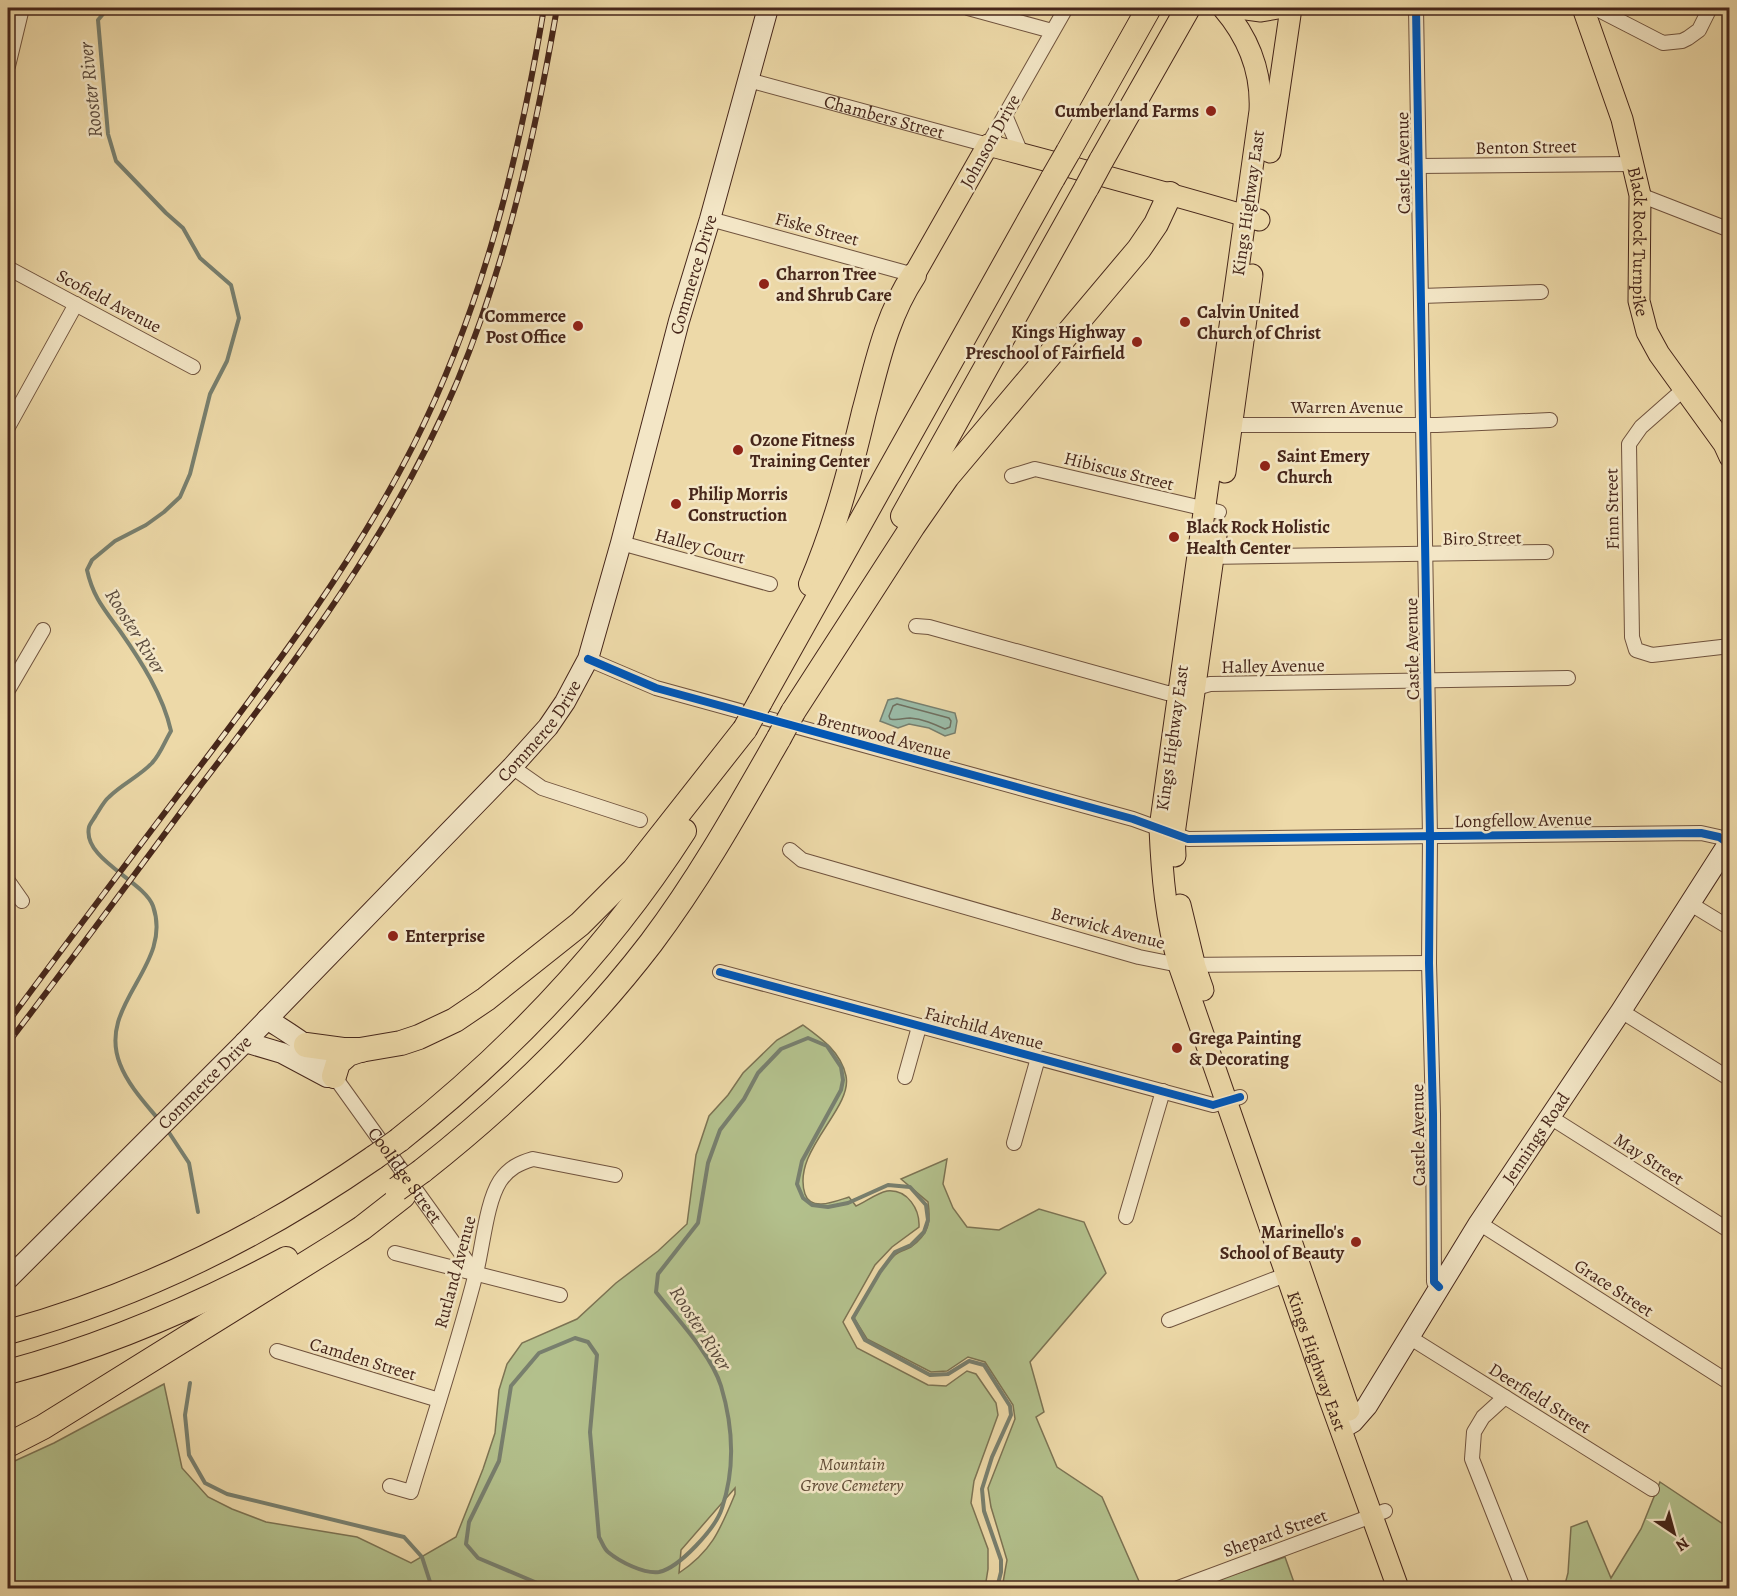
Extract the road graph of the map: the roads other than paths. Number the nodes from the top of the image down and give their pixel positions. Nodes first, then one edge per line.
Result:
1 (22, 8) edge
2 (768, 8) edge
3 (968, 8) edge
4 (1066, 8) edge
5 (1149, 8) edge
6 (1188, 8) edge
7 (1222, 8) edge
8 (1239, 8) edge
9 (1278, 8) edge
10 (1291, 8) edge
11 (1416, 8) edge
12 (1583, 8) edge
13 (1595, 8) edge
14 (1710, 8) edge
15 (1052, 31) junction
16 (8, 66) edge
17 (748, 80) junction
18 (1005, 115) junction
19 (988, 145) junction
20 (1021, 153) junction
21 (1633, 164) junction
22 (1418, 166) junction
23 (1170, 194) junction
24 (1640, 195) junction
25 (1253, 218) junction
26 (710, 219) junction
27 (1730, 230) edge
28 (8, 268) edge
29 (914, 274) junction
30 (1540, 292) dead end
31 (1421, 296) junction
32 (76, 304) junction
33 (193, 367) dead end
34 (1684, 389) junction
35 (1550, 420) dead end
36 (1224, 425) junction
37 (1423, 425) junction
38 (8, 427) edge
39 (1730, 457) edge
40 (1011, 477) dead end
41 (1212, 511) junction
42 (621, 543) junction
43 (1546, 552) dead end
44 (1425, 554) junction
45 (1205, 557) junction
46 (771, 584) dead end
47 (916, 626) dead end
48 (43, 630) dead end
49 (1730, 646) edge
50 (588, 659) junction
51 (1568, 678) dead end
52 (1427, 682) junction
53 (8, 690) edge
54 (1187, 691) junction
55 (760, 702) junction
56 (793, 712) junction
57 (745, 729) junction
58 (512, 767) junction
59 (640, 820) dead end
60 (1167, 831) junction
61 (1430, 837) junction
62 (1729, 842) edge
63 (790, 850) dead end
64 (8, 881) edge
65 (22, 901) dead end
66 (1689, 903) junction
67 (1730, 928) edge
68 (1429, 963) junction
69 (1187, 966) junction
70 (720, 972) dead end
71 (1621, 1011) junction
72 (267, 1019) junction
73 (919, 1027) junction
74 (245, 1042) junction
75 (306, 1045) junction
76 (367, 1049) junction
77 (1038, 1058) junction
78 (334, 1076) junction
79 (905, 1077) dead end
80 (1730, 1079) edge
81 (1162, 1091) junction
82 (1234, 1100) junction
83 (1550, 1117) junction
84 (1014, 1143) dead end
85 (615, 1175) dead end
86 (400, 1192) junction
87 (1126, 1217) dead end
88 (1479, 1223) junction
89 (1730, 1231) edge
90 (395, 1253) dead end
91 (1294, 1271) junction
92 (476, 1274) junction
93 (8, 1279) edge
94 (1439, 1287) junction
95 (560, 1296) dead end
96 (1169, 1320) dead end
97 (8, 1332) edge
98 (1409, 1336) junction
99 (277, 1351) dead end
100 (8, 1372) edge
101 (1730, 1383) edge
102 (1505, 1397) junction
103 (439, 1400) junction
104 (1347, 1425) junction
105 (8, 1445) edge
106 (390, 1486) dead end
107 (1652, 1489) dead end
108 (1379, 1514) junction
109 (1178, 1588) edge
110 (1398, 1588) edge
111 (1412, 1588) edge
112 (1523, 1588) edge

1 - 16 street
2 - 17 main road, Commerce Drive
3 - 15 street
4 - 15 street, Johnson Drive
5 - 55 highway, bridge
6 - 56 highway, bridge
7 - 25 main road, Kings Highway East
8 - 9 main road
10 - 25 main road, Kings Highway East
11 - 22 street, Castle Avenue
12 - 21 main road, Black Rock Turnpike
13 - 14 street
15 - 18 street, Johnson Drive
17 - 19 street, Chambers Street
17 - 26 main road, Commerce Drive
18 - 19 street, Johnson Drive
18 - 20 street
19 - 20 main road, Chambers Street
19 - 29 main road, Johnson Drive
20 - 23 main road, Chambers Street
21 - 22 street, Benton Street
21 - 24 main road, Black Rock Turnpike
22 - 31 street, Castle Avenue
23 - 25 main road, Chambers Street
23 - 56 highway
24 - 27 street
24 - 34 main road, Black Rock Turnpike
25 - 36 main road, Kings Highway East
26 - 29 street, Fiske Street
26 - 42 main road, Commerce Drive
28 - 32 street, Scofield Avenue
29 - 55 highway
30 - 31 street
31 - 37 street, Castle Avenue
32 - 33 street, Scofield Avenue
32 - 38 street
34 - 39 main road, Black Rock Turnpike
34 - 49 street, Finn Street
35 - 37 street, Warren Avenue
36 - 37 street, Warren Avenue
36 - 41 main road, Kings Highway East
37 - 44 street, Castle Avenue
40 - 41 street, Hibiscus Street
41 - 45 main road, Kings Highway East
42 - 46 street, Halley Court
42 - 50 main road, Commerce Drive
43 - 44 street, Biro Street
44 - 45 street, Biro Street
44 - 52 street, Castle Avenue
45 - 54 main road, Kings Highway East
47 - 54 street, Halley Avenue
48 - 53 street
50 - 58 main road, Commerce Drive
50 - 60 street, Brentwood Avenue
51 - 52 street, Halley Avenue
52 - 54 street, Halley Avenue
52 - 61 street, Castle Avenue
54 - 60 main road, Kings Highway East
55 - 57 highway, bridge
56 - 86 highway, bridge
57 - 76 highway
57 - 97 highway, bridge
58 - 59 street
58 - 72 main road, Commerce Drive
60 - 61 street, Longfellow Avenue
60 - 69 main road, Kings Highway East
61 - 62 street, Longfellow Avenue
61 - 68 street, Castle Avenue
62 - 66 main road, Jennings Road
63 - 69 street, Berwick Avenue
64 - 65 street
66 - 67 street
66 - 71 main road, Jennings Road
68 - 69 street, Berwick Avenue
68 - 94 street, Castle Avenue
69 - 82 main road, Kings Highway East
70 - 73 street, Fairchild Avenue
71 - 80 street
71 - 83 main road, Jennings Road
72 - 74 main road, Commerce Drive
72 - 75 main road, Coolidge Street
73 - 77 street, Fairchild Avenue
73 - 79 street
74 - 78 main road
74 - 93 main road, Commerce Drive
75 - 76 highway
75 - 78 main road, Coolidge Street
76 - 78 highway
77 - 81 street, Fairchild Avenue
77 - 84 street
78 - 92 street, Coolidge Street
81 - 82 street, Fairchild Avenue
81 - 87 street
82 - 91 main road, Kings Highway East
83 - 88 main road, Jennings Road
83 - 89 street, May Street
85 - 92 street, Rutland Avenue
86 - 100 highway
86 - 105 highway
88 - 94 main road, Jennings Road
88 - 101 street, Grace Street
90 - 92 street
91 - 96 street
91 - 104 main road, Kings Highway East
92 - 95 street
92 - 103 street, Rutland Avenue
94 - 98 main road, Jennings Road
98 - 102 street, Deerfield Street
98 - 104 main road, Jennings Road
99 - 103 street, Camden Street
102 - 107 street, Deerfield Street
102 - 112 street
103 - 106 street, Rutland Avenue
104 - 108 main road, Kings Highway East
108 - 109 street, Shepard Street
108 - 110 main road, Kings Highway East
108 - 111 main road, Kings Highway East

